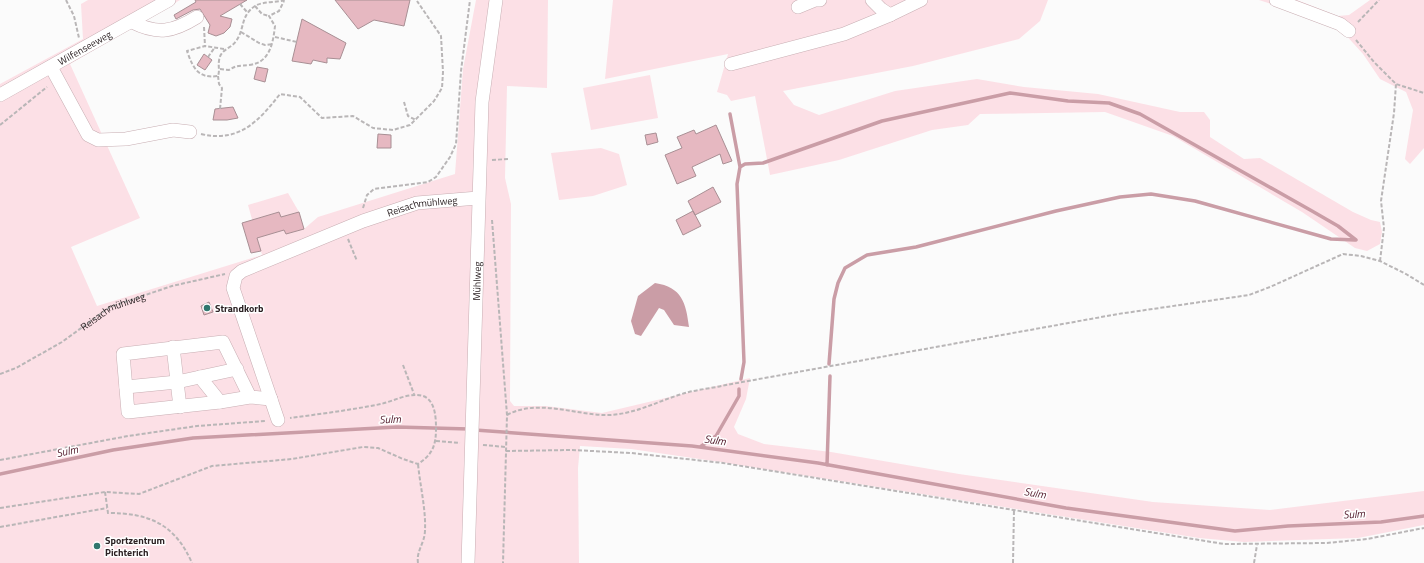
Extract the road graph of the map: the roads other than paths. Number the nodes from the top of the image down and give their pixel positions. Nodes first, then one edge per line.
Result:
1 (169, 0) edge
2 (496, 0) edge
3 (815, 0) edge
4 (820, 0) edge
5 (872, 0) edge
6 (921, 0) edge
7 (1276, 0) edge
8 (798, 7) dead end
9 (890, 15) junction
10 (200, 20) road end
11 (132, 22) junction
12 (1349, 31) road end
13 (731, 64) dead end
14 (51, 67) junction
15 (0, 95) edge
16 (190, 132) road end
17 (478, 198) junction
18 (173, 347) junction
19 (237, 369) junction
20 (200, 377) junction
21 (177, 382) junction
22 (126, 387) junction
23 (250, 397) junction
24 (271, 399) junction
25 (220, 402) junction
26 (180, 407) junction
27 (278, 420) road end
28 (468, 563) edge

1 - 11 street, Wilfenseeweg
2 - 17 street, Mühlweg
3 - 4 street
3 - 8 street
5 - 9 street
6 - 9 street
7 - 12 street
9 - 13 street
10 - 11 street
11 - 14 street, Wilfenseeweg
14 - 15 street, Wilfenseeweg
14 - 16 street
17 - 24 street, Reisachmühlweg
17 - 28 street, Mühlweg
18 - 19 street
18 - 21 street
18 - 22 street
19 - 20 street
19 - 23 street
20 - 21 street
20 - 25 street
21 - 22 street
21 - 26 street
22 - 26 street
23 - 24 street
23 - 25 street
24 - 27 street
25 - 26 street

